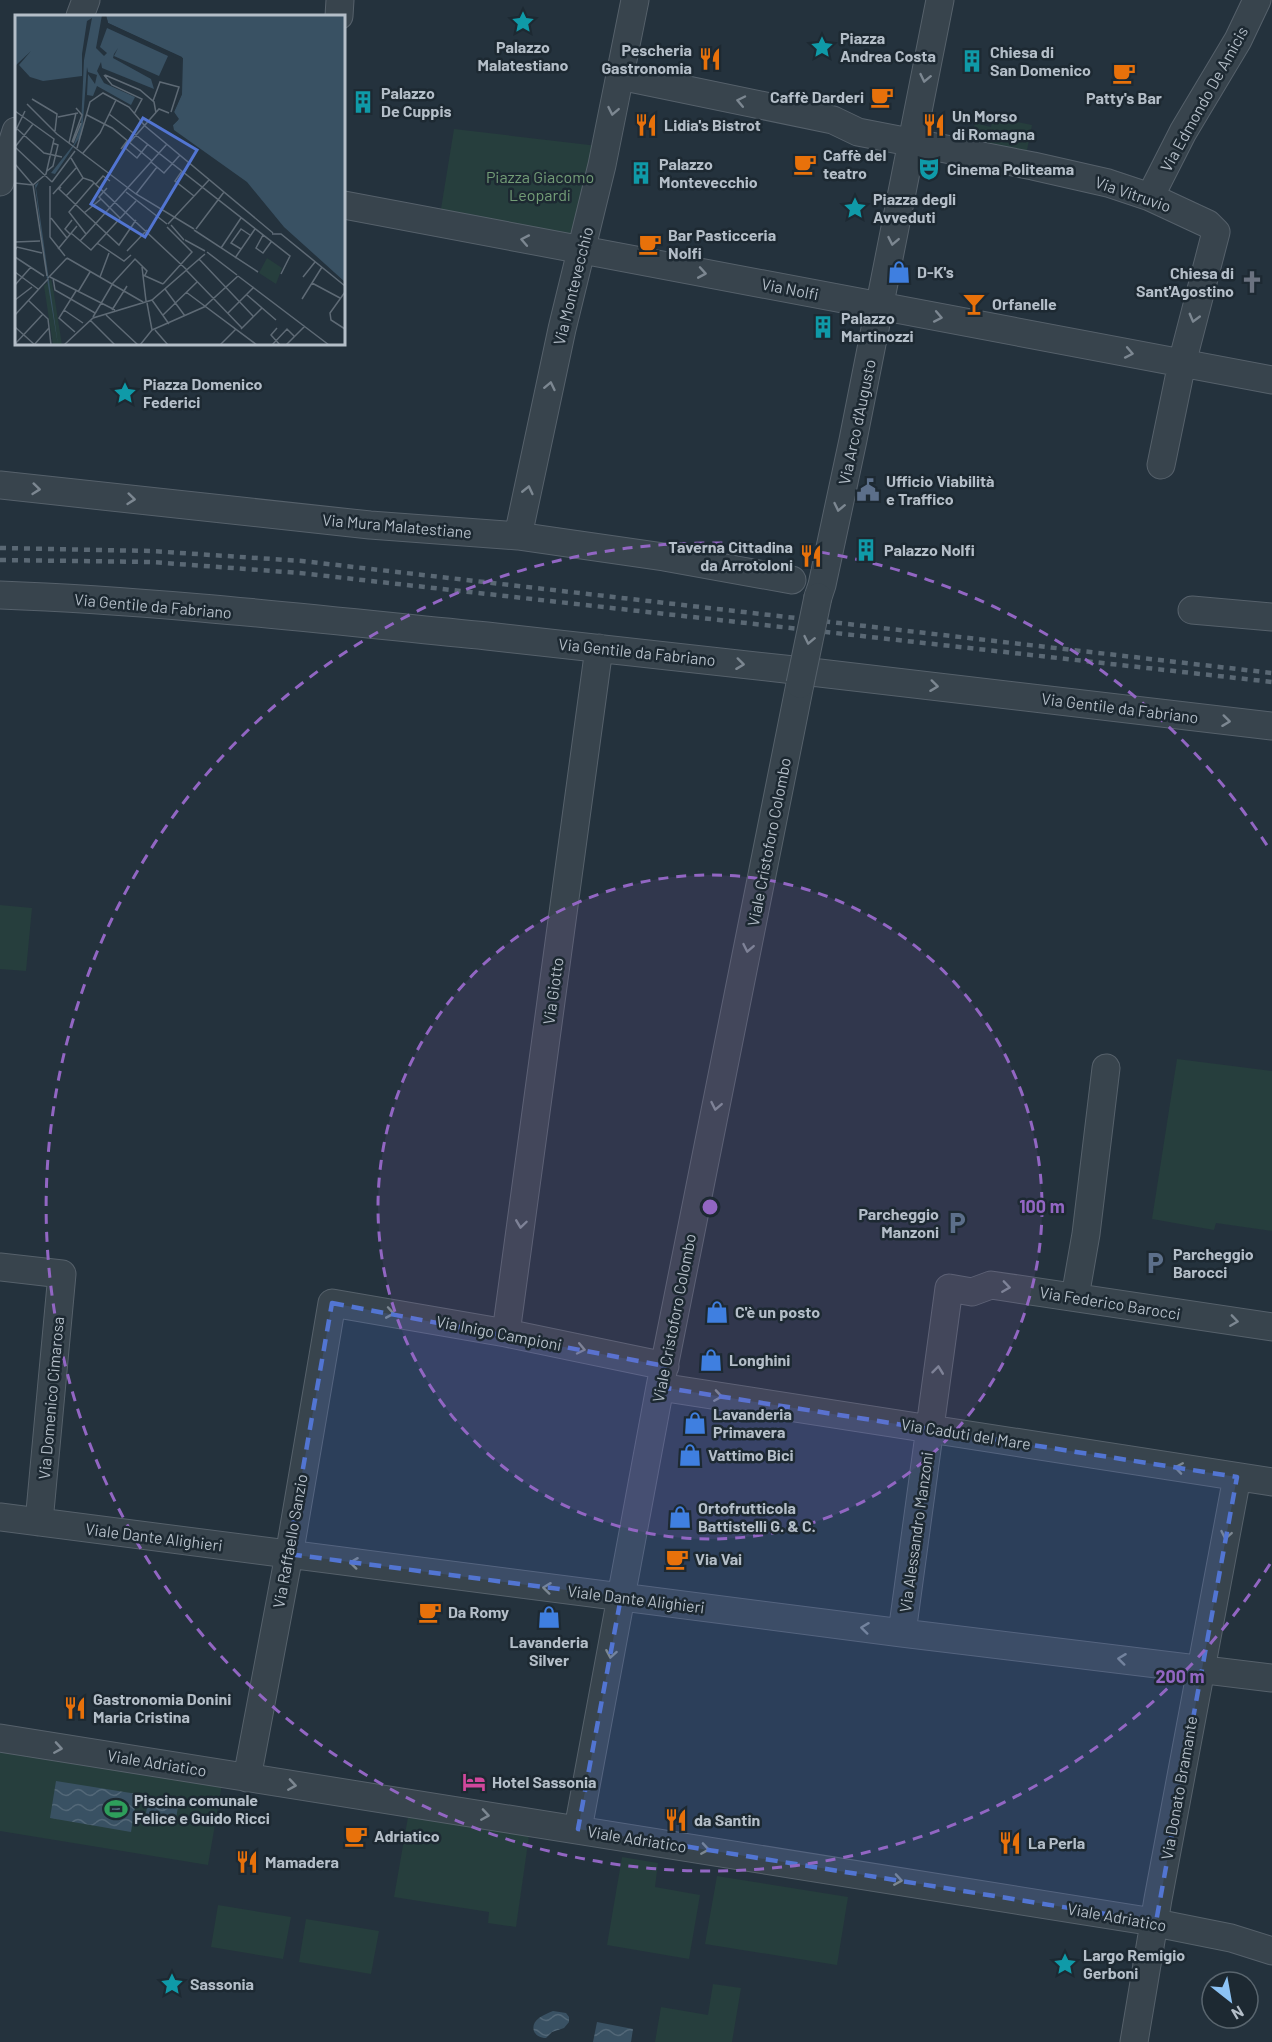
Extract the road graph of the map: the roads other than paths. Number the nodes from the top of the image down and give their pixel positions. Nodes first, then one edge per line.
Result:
1 (86, 0) edge
2 (340, 0) edge
3 (940, 0) edge
4 (1257, 0) edge
5 (635, 3) edge
6 (80, 15) edge
7 (339, 15) edge
8 (620, 76) junction
9 (11, 130) edge
10 (912, 143) junction
11 (0, 182) edge
12 (1150, 197) junction
13 (345, 206) edge
14 (582, 251) junction
15 (880, 306) junction
16 (1182, 363) junction
17 (1272, 380) edge
18 (1161, 465) dead end
19 (0, 485) edge
20 (518, 536) junction
21 (792, 580) dead end
22 (0, 595) edge
23 (818, 597) joint
24 (1192, 610) dead end
25 (1272, 617) edge
26 (599, 648) junction
27 (1272, 726) edge
28 (1106, 1068) dead end
29 (0, 1267) edge
30 (949, 1288) joint
31 (1075, 1297) junction
32 (332, 1303) joint
33 (1272, 1327) edge
34 (506, 1333) junction
35 (663, 1376) junction
36 (931, 1428) junction
37 (1237, 1477) junction
38 (1272, 1482) edge
39 (0, 1517) edge
40 (39, 1522) junction
41 (288, 1554) junction
42 (621, 1597) junction
43 (902, 1633) junction
44 (1200, 1668) junction
45 (1272, 1678) edge
46 (0, 1738) edge
47 (247, 1778) junction
48 (578, 1829) junction
49 (1156, 1922) junction
50 (1272, 1951) edge
51 (1134, 2042) edge

1 - 6 street
2 - 7 street
3 -> 10 street, Via Arco d'Augusto
4 - 12 street, Via Edmondo De Amicis
5 - 8 street, Via Montevecchio
10 -> 8 street
8 -> 14 street, Via Montevecchio
9 - 11 street
10 - 12 street, Via Vitruvio
10 -> 15 street, Via Arco d'Augusto
12 -> 16 street, Via Vitruvio
14 -> 13 street, Via Nolfi
14 -> 15 street, Via Nolfi
20 -> 14 street, Via Montevecchio
15 -> 16 street, Via Nolfi
15 -> 23 street, Via Arco d'Augusto
16 - 17 street, Via Nolfi
16 - 18 street
19 -> 20 street, Via Mura Malatestiane
20 - 21 street, Via Mura Malatestiane
22 - 26 street, Via Gentile da Fabriano
23 -> 35 street, Viale Cristoforo Colombo, bridge
24 - 25 street
26 -> 27 street, Via Gentile da Fabriano
26 -> 34 street, Via Giotto
28 - 31 street
29 - 40 street, Via Domenico Cimarosa
30 -> 31 street, Via Federico Barocci
36 -> 30 street, Via Alessandro Manzoni
31 -> 33 street, Via Federico Barocci
32 -> 34 street, Via Inigo Campioni
32 - 41 street, Via Raffaello Sanzio
34 -> 35 street, Via Inigo Campioni
35 -> 36 street, Via Caduti del Mare
35 - 42 street, Viale Cristoforo Colombo
37 -> 36 street, Via Caduti del Mare
36 - 43 street, Via Alessandro Manzoni
37 - 38 street, Via Caduti del Mare
37 -> 44 street, Via Donato Bramante
39 - 40 street, Viale Dante Alighieri
40 - 41 street, Viale Dante Alighieri
42 -> 41 street, Viale Dante Alighieri
41 - 47 street, Via Raffaello Sanzio
43 -> 42 street, Viale Dante Alighieri
42 -> 48 street, Viale Cristoforo Colombo
44 -> 43 street, Viale Dante Alighieri
44 - 45 street, Viale Dante Alighieri
44 - 49 street, Via Donato Bramante
46 -> 47 street, Viale Adriatico
47 -> 48 street, Viale Adriatico
48 -> 49 street, Viale Adriatico
49 - 50 street, Viale Adriatico
49 - 51 street, Via Donato Bramante

